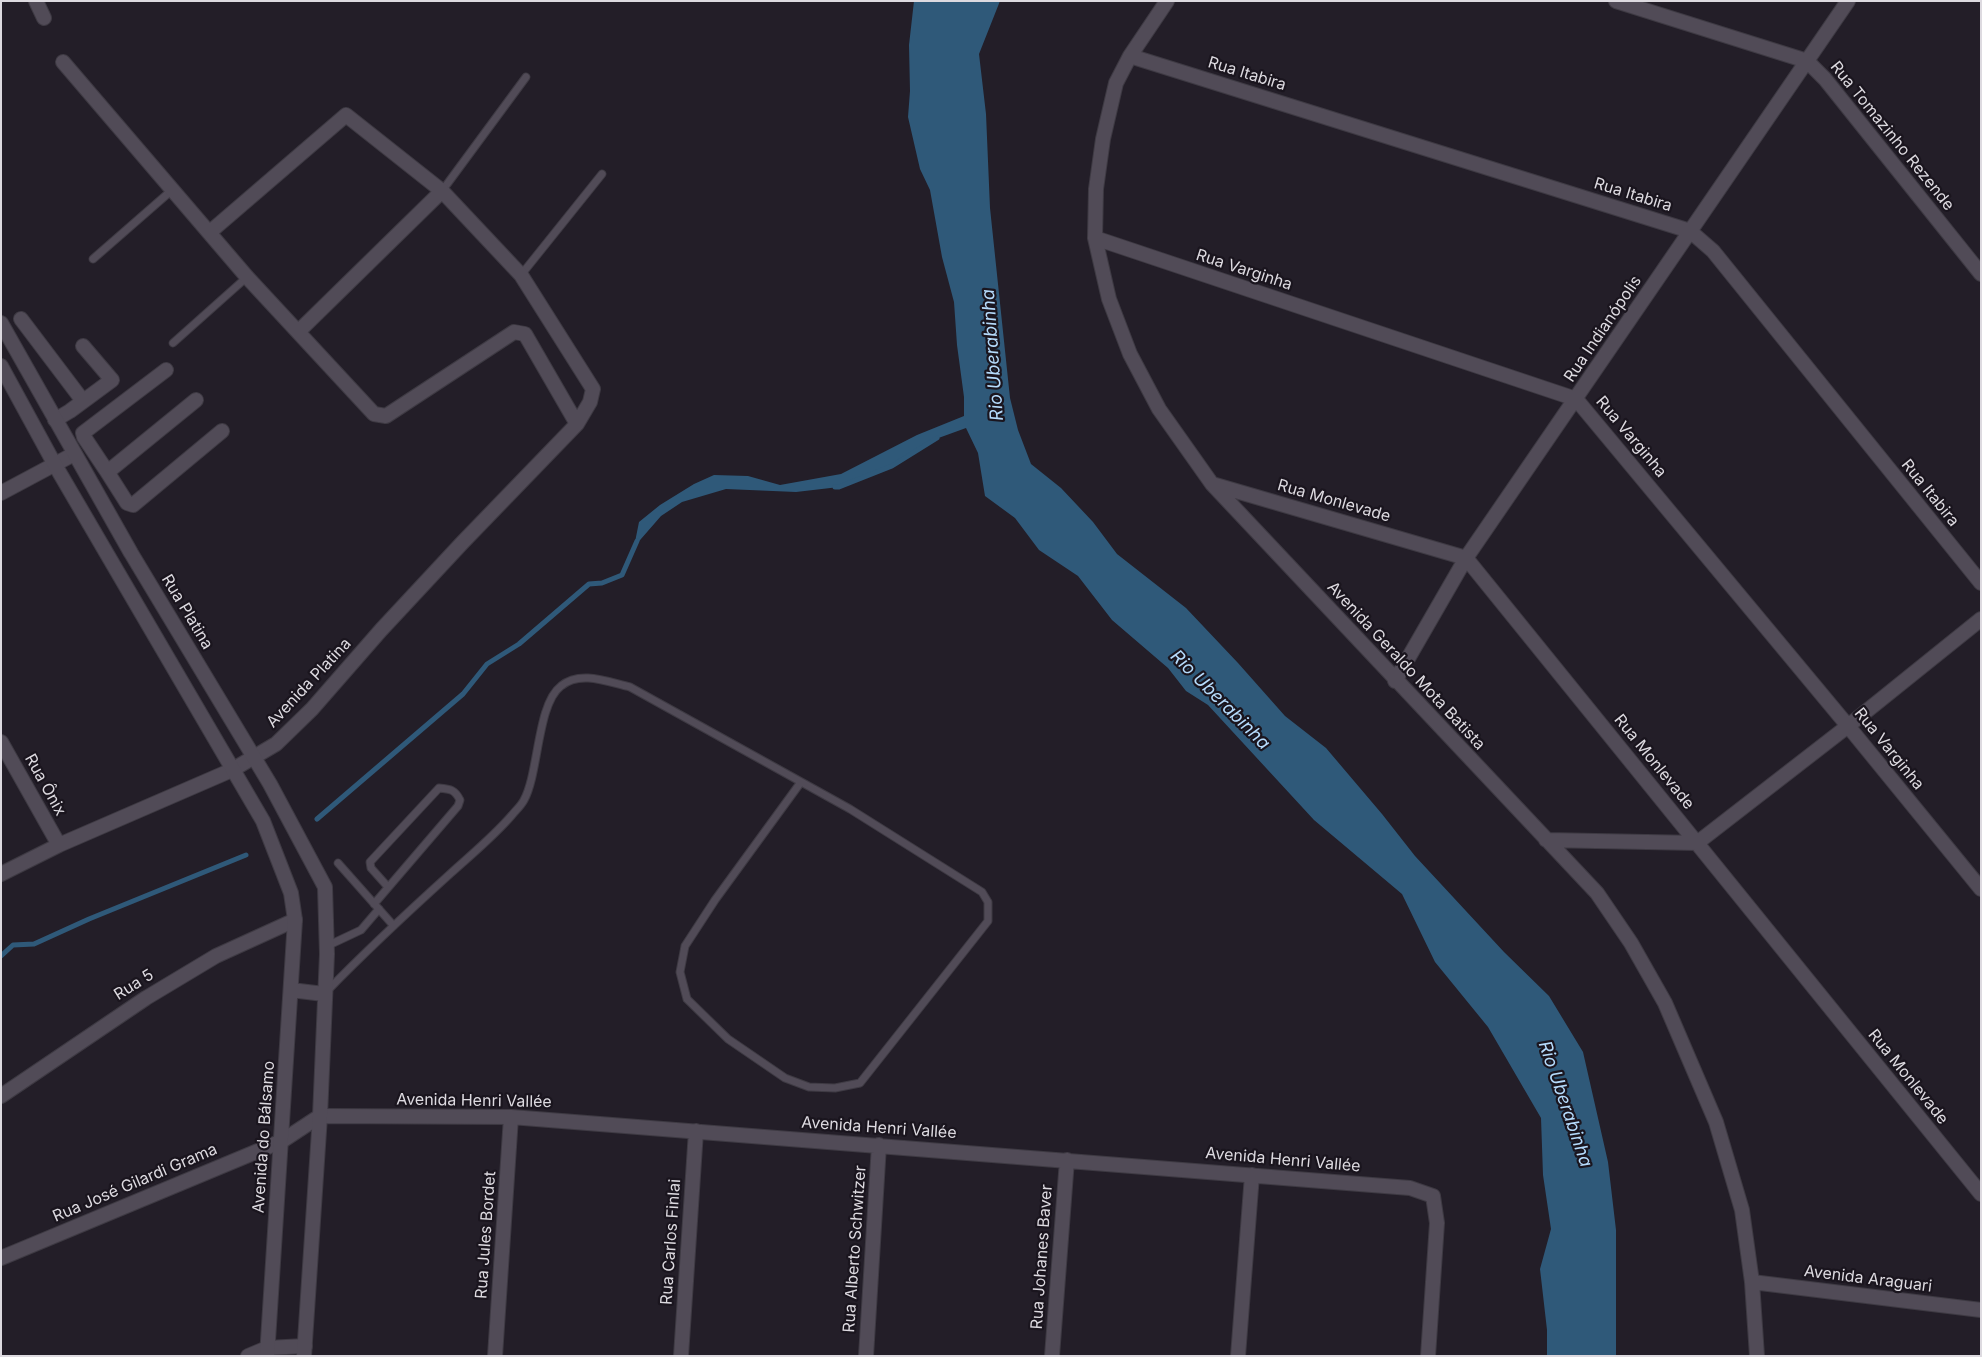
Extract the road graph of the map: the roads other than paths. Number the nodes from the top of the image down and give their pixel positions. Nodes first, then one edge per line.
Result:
1 (36, 1) edge
2 (1166, 1) edge
3 (1616, 1) edge
4 (1848, 1) edge
5 (44, 18) dead end
6 (1130, 56) junction
7 (1806, 61) junction
8 (63, 62) dead end
9 (526, 77) dead end
10 (602, 174) dead end
11 (172, 190) junction
12 (442, 191) junction
13 (1690, 231) junction
14 (210, 232) junction
15 (1095, 238) junction
16 (93, 259) dead end
17 (1981, 274) edge
18 (521, 275) junction
19 (247, 277) junction
20 (21, 319) dead end
21 (1, 323) edge
22 (298, 331) junction
23 (174, 343) dead end
24 (83, 346) dead end
25 (1, 366) edge
26 (166, 370) dead end
27 (112, 380) junction
28 (128, 398) junction
29 (1576, 399) junction
30 (196, 400) dead end
31 (83, 401) junction
32 (55, 420) junction
33 (577, 424) junction
34 (222, 432) dead end
35 (74, 454) junction
36 (55, 465) junction
37 (106, 470) junction
38 (1212, 484) junction
39 (1, 493) edge
40 (1466, 558) junction
41 (1981, 582) edge
42 (1981, 619) edge
43 (1395, 681) junction
44 (1848, 726) junction
45 (1, 742) edge
46 (252, 758) junction
47 (232, 770) junction
48 (801, 782) junction
49 (1546, 840) junction
50 (1697, 843) junction
51 (59, 845) junction
52 (338, 863) dead end
53 (1, 874) edge
54 (388, 887) junction
55 (1981, 889) edge
56 (377, 907) junction
57 (295, 920) junction
58 (393, 926) junction
59 (326, 946) junction
60 (291, 990) junction
61 (324, 994) junction
62 (1, 1096) edge
63 (320, 1116) junction
64 (511, 1117) junction
65 (696, 1131) junction
66 (282, 1141) junction
67 (880, 1145) junction
68 (1067, 1160) junction
69 (1252, 1175) junction
70 (1981, 1194) edge
71 (1, 1258) edge
72 (1752, 1282) junction
73 (1981, 1310) edge
74 (305, 1351) edge
75 (267, 1352) edge
76 (248, 1356) edge
77 (495, 1356) edge
78 (681, 1356) edge
79 (866, 1356) edge
80 (1052, 1356) edge
81 (1238, 1356) edge
82 (1428, 1356) edge
83 (1757, 1356) edge

1 - 5 street
2 - 6 street, Avenida Geraldo Mota Batista
3 - 7 street, Rua Tomazinho Rezende
4 - 7 street, Rua Indianópolis
6 - 13 street, Rua Itabira
6 - 15 street, Avenida Geraldo Mota Batista
7 - 13 street, Rua Indianópolis
7 - 17 street, Rua Tomazinho Rezende
8 - 11 street
9 - 12 lane
10 - 18 lane
11 - 14 street
11 - 16 lane
12 - 14 street
12 - 18 street
12 - 22 street
13 - 29 street, Rua Indianópolis
13 - 41 street, Rua Itabira
14 - 19 street
15 - 29 street, Rua Varginha
15 - 38 street, Avenida Geraldo Mota Batista
18 - 33 street, Avenida Platina
19 - 22 street
19 - 23 lane
20 - 31 street
21 - 32 street, Rua Platina
22 - 33 street
24 - 27 street
25 - 36 street
26 - 28 street
27 - 28 street
27 - 31 street
28 - 37 street
29 - 40 street, Rua Indianópolis
29 - 44 street, Rua Varginha
30 - 37 street
31 - 32 street
32 - 35 street, Rua Platina
33 - 46 street, Avenida Platina
34 - 37 street
35 - 36 street
35 - 46 street, Rua Platina
36 - 39 street
36 - 47 street
38 - 40 street, Rua Monlevade
38 - 43 street, Avenida Geraldo Mota Batista
40 - 43 street, Rua Indianópolis
40 - 50 street, Rua Monlevade
42 - 44 street
43 - 49 street, Avenida Geraldo Mota Batista
44 - 50 street
44 - 55 street, Rua Varginha
45 - 51 street, Rua Ônix
46 - 47 street, Avenida Platina
46 - 59 street, Rua Platina
47 - 51 street, Avenida Platina
47 - 57 street
48 - 48 lane
48 - 58 lane
49 - 50 street
49 - 72 street, Avenida Geraldo Mota Batista
50 - 70 street, Rua Monlevade
51 - 53 street, Avenida Platina
52 - 56 lane
54 - 54 lane
54 - 56 lane
56 - 58 lane
56 - 59 lane
57 - 60 street, Avenida do Bálsamo
57 - 62 street, Rua 5
58 - 61 lane
59 - 61 street
60 - 61 street
60 - 66 street, Avenida do Bálsamo
61 - 63 street
63 - 64 street, Avenida Henri Vallée
63 - 66 street, Rua José Gilardi Grama
63 - 74 street
64 - 65 street, Avenida Henri Vallée
64 - 77 street, Rua Jules Bordet
65 - 67 street, Avenida Henri Vallée
65 - 78 street, Rua Carlos Finlai
66 - 71 street, Rua José Gilardi Grama
66 - 75 street, Avenida do Bálsamo
67 - 68 street, Avenida Henri Vallée
67 - 79 street, Rua Alberto Schwitzer
68 - 69 street, Avenida Henri Vallée
68 - 80 street, Rua Johanes Baver
69 - 81 street
69 - 82 street, Avenida Henri Vallée
72 - 73 street, Avenida Araguari
72 - 83 street, Avenida Geraldo Mota Batista
74 - 75 street
75 - 76 street

